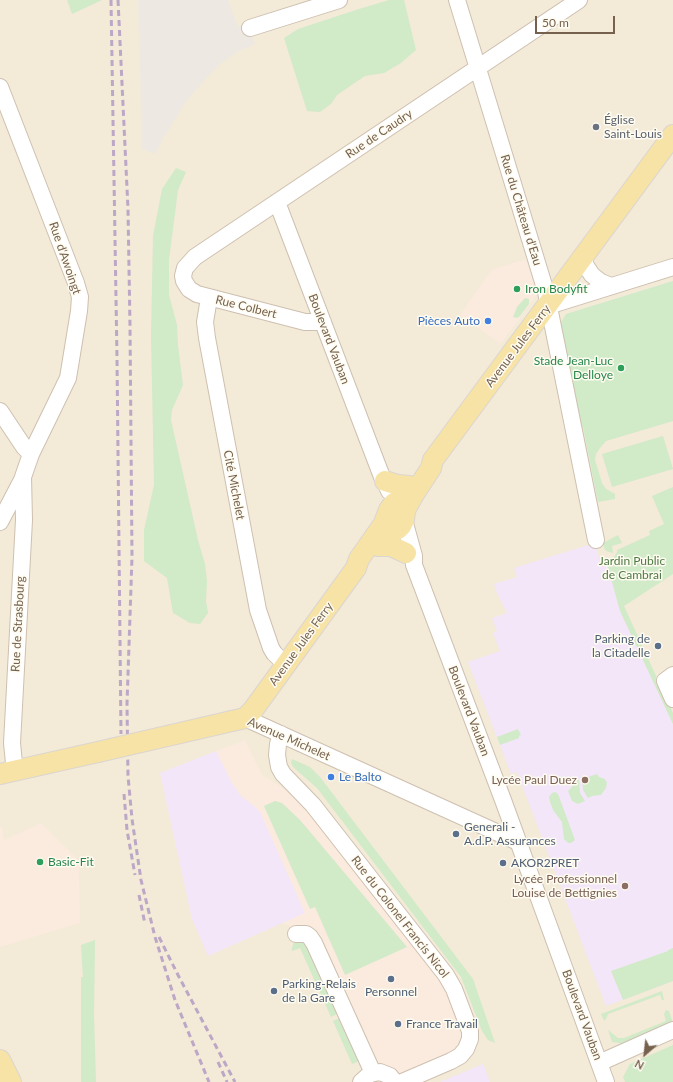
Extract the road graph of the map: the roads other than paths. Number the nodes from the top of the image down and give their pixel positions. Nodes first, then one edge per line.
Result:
1 (339, 0) edge
2 (457, 0) edge
3 (579, 0) edge
4 (250, 28) dead end
5 (477, 69) junction
6 (0, 87) edge
7 (673, 135) edge
8 (277, 202) junction
9 (583, 257) junction
10 (673, 267) edge
11 (183, 272) joint
12 (611, 286) junction
13 (209, 298) junction
14 (548, 306) junction
15 (323, 322) junction
16 (0, 411) edge
17 (31, 454) junction
18 (433, 460) junction
19 (23, 477) junction
20 (383, 479) junction
21 (409, 486) junction
22 (395, 516) junction
23 (0, 522) edge
24 (596, 540) dead end
25 (378, 546) junction
26 (410, 559) junction
27 (356, 568) junction
28 (286, 665) junction
29 (673, 675) edge
30 (673, 699) edge
31 (239, 720) junction
32 (281, 734) junction
33 (8, 772) edge
34 (506, 808) junction
35 (485, 827) junction
36 (518, 842) junction
37 (296, 934) dead end
38 (673, 1030) edge
39 (0, 1060) edge
40 (599, 1063) junction
41 (367, 1078) edge
42 (11, 1082) edge
43 (396, 1082) edge
44 (402, 1082) edge
45 (606, 1082) edge

1 - 4 street
2 - 5 street, Rue du Château d'Eau
3 - 5 street, Rue de Caudry
5 - 8 street, Rue de Caudry
5 - 14 street, Rue du Château d'Eau
6 - 17 street, Rue d'Awoingt
7 - 9 main road, Avenue Jules Ferry
8 - 11 street, Rue de Caudry
8 - 15 street, Boulevard Vauban
9 - 12 street
9 - 14 main road, Avenue Jules Ferry
10 - 12 street
11 - 13 street, Rue Colbert
12 - 14 street
13 - 15 street, Rue Colbert
13 - 28 street, Cité Michelet
14 - 18 main road, Avenue Jules Ferry
14 - 24 street, Rue du Château d'Eau
15 - 20 street, Boulevard Vauban
16 - 17 street
17 - 19 street, Rue d'Awoingt
18 - 21 main road, Avenue Jules Ferry
18 - 22 main road, Avenue Jules Ferry
19 - 23 street
19 - 33 street, Rue de Strasbourg
20 - 21 main road
20 - 22 street, Boulevard Vauban
21 - 22 main road, Avenue Jules Ferry
22 - 25 main road, Avenue Jules Ferry
22 - 26 street, Boulevard Vauban
22 - 27 main road, Avenue Jules Ferry
25 - 26 main road
25 - 27 main road, Avenue Jules Ferry
26 - 34 street, Boulevard Vauban
27 - 28 main road, Avenue Jules Ferry
28 - 31 main road, Avenue Jules Ferry
29 - 30 street
31 - 32 street, Avenue Michelet
31 - 33 main road, Avenue Michelet, bridge
32 - 35 street, Avenue Michelet
32 - 44 street, Rue du Colonel Francis Nicol
34 - 35 street
34 - 36 street, Boulevard Vauban
35 - 36 street, Avenue Michelet
36 - 40 street, Boulevard Vauban
37 - 41 street
38 - 40 street
39 - 42 main road
40 - 45 street, Boulevard Vauban
41 - 43 street

